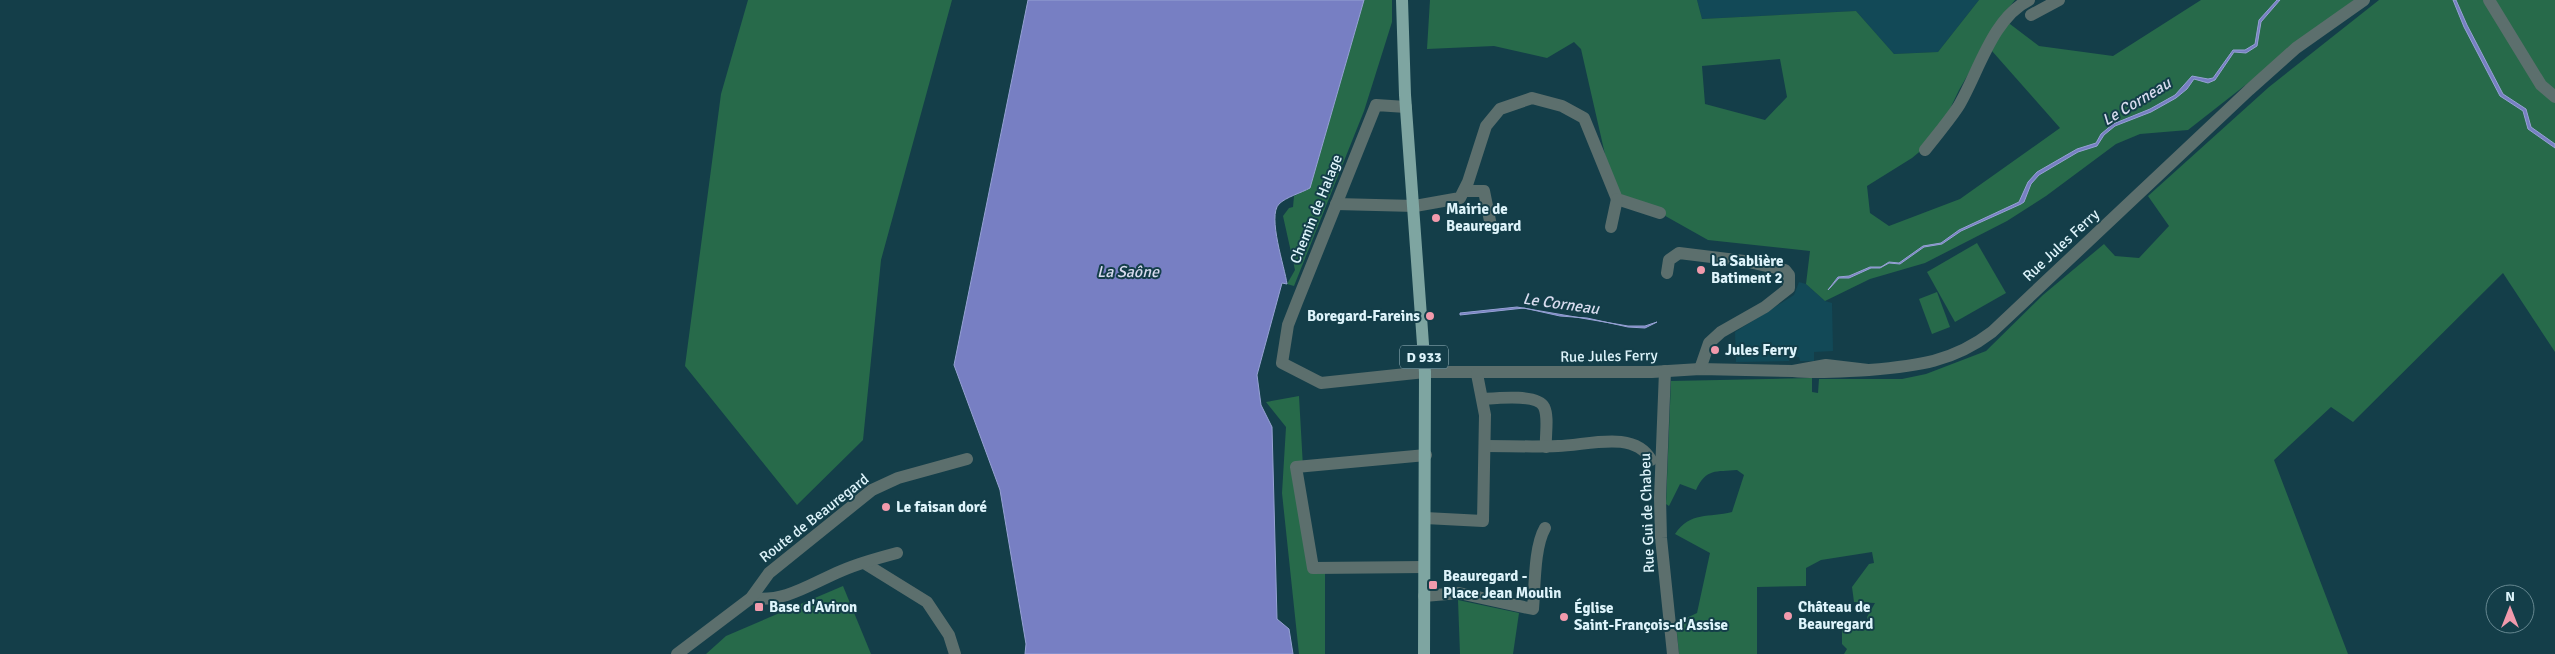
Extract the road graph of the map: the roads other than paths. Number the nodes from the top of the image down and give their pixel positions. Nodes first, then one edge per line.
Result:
1 (1402, 0) edge
2 (2029, 0) edge
3 (2059, 0) edge
4 (2364, 0) edge
5 (2489, 0) edge
6 (2031, 15) dead end
7 (2555, 97) edge
8 (1406, 107) junction
9 (1925, 150) dead end
10 (1464, 191) junction
11 (1617, 199) junction
12 (1336, 204) junction
13 (1415, 206) junction
14 (1660, 213) dead end
15 (1491, 226) dead end
16 (1611, 227) dead end
17 (1667, 273) dead end
18 (1700, 369) junction
19 (1425, 372) junction
20 (1665, 372) junction
21 (1477, 374) junction
22 (1321, 383) joint
23 (1484, 399) junction
24 (1484, 446) junction
25 (1546, 447) junction
26 (1426, 456) junction
27 (967, 459) dead end
28 (1651, 460) dead end
29 (1425, 518) junction
30 (1545, 528) dead end
31 (897, 553) dead end
32 (864, 563) junction
33 (1424, 567) junction
34 (1424, 596) junction
35 (751, 598) junction
36 (676, 654) edge
37 (955, 654) edge
38 (1424, 654) edge
39 (1673, 654) edge

1 - 8 main road, D 933
2 - 9 street
3 - 6 street
4 - 18 street, Rue Jules Ferry
5 - 7 street
8 - 12 street, Chemin de Halage
8 - 13 main road, D 933
10 - 11 street
10 - 13 street
10 - 15 street
11 - 14 street
11 - 16 street
12 - 13 street
12 - 22 street, Chemin de Halage
13 - 19 main road, D 933
17 - 18 street
18 - 20 street, Rue Jules Ferry
19 - 21 street, Rue Jules Ferry
19 - 22 street, Rue Jules Ferry
19 - 26 main road, D 933
20 - 21 street, Rue Jules Ferry
20 - 39 street, Rue Gui de Chabeu
21 - 23 street
23 - 24 street
23 - 25 street
24 - 25 street
24 - 29 street
25 - 28 street
26 - 29 main road, D 933
26 - 33 street
27 - 35 street, Route de Beauregard
29 - 33 main road, D 933
30 - 34 street
31 - 32 street
32 - 35 street
32 - 37 street
33 - 34 main road, D 933
34 - 38 main road, D 933
35 - 36 street, Route de Beauregard

